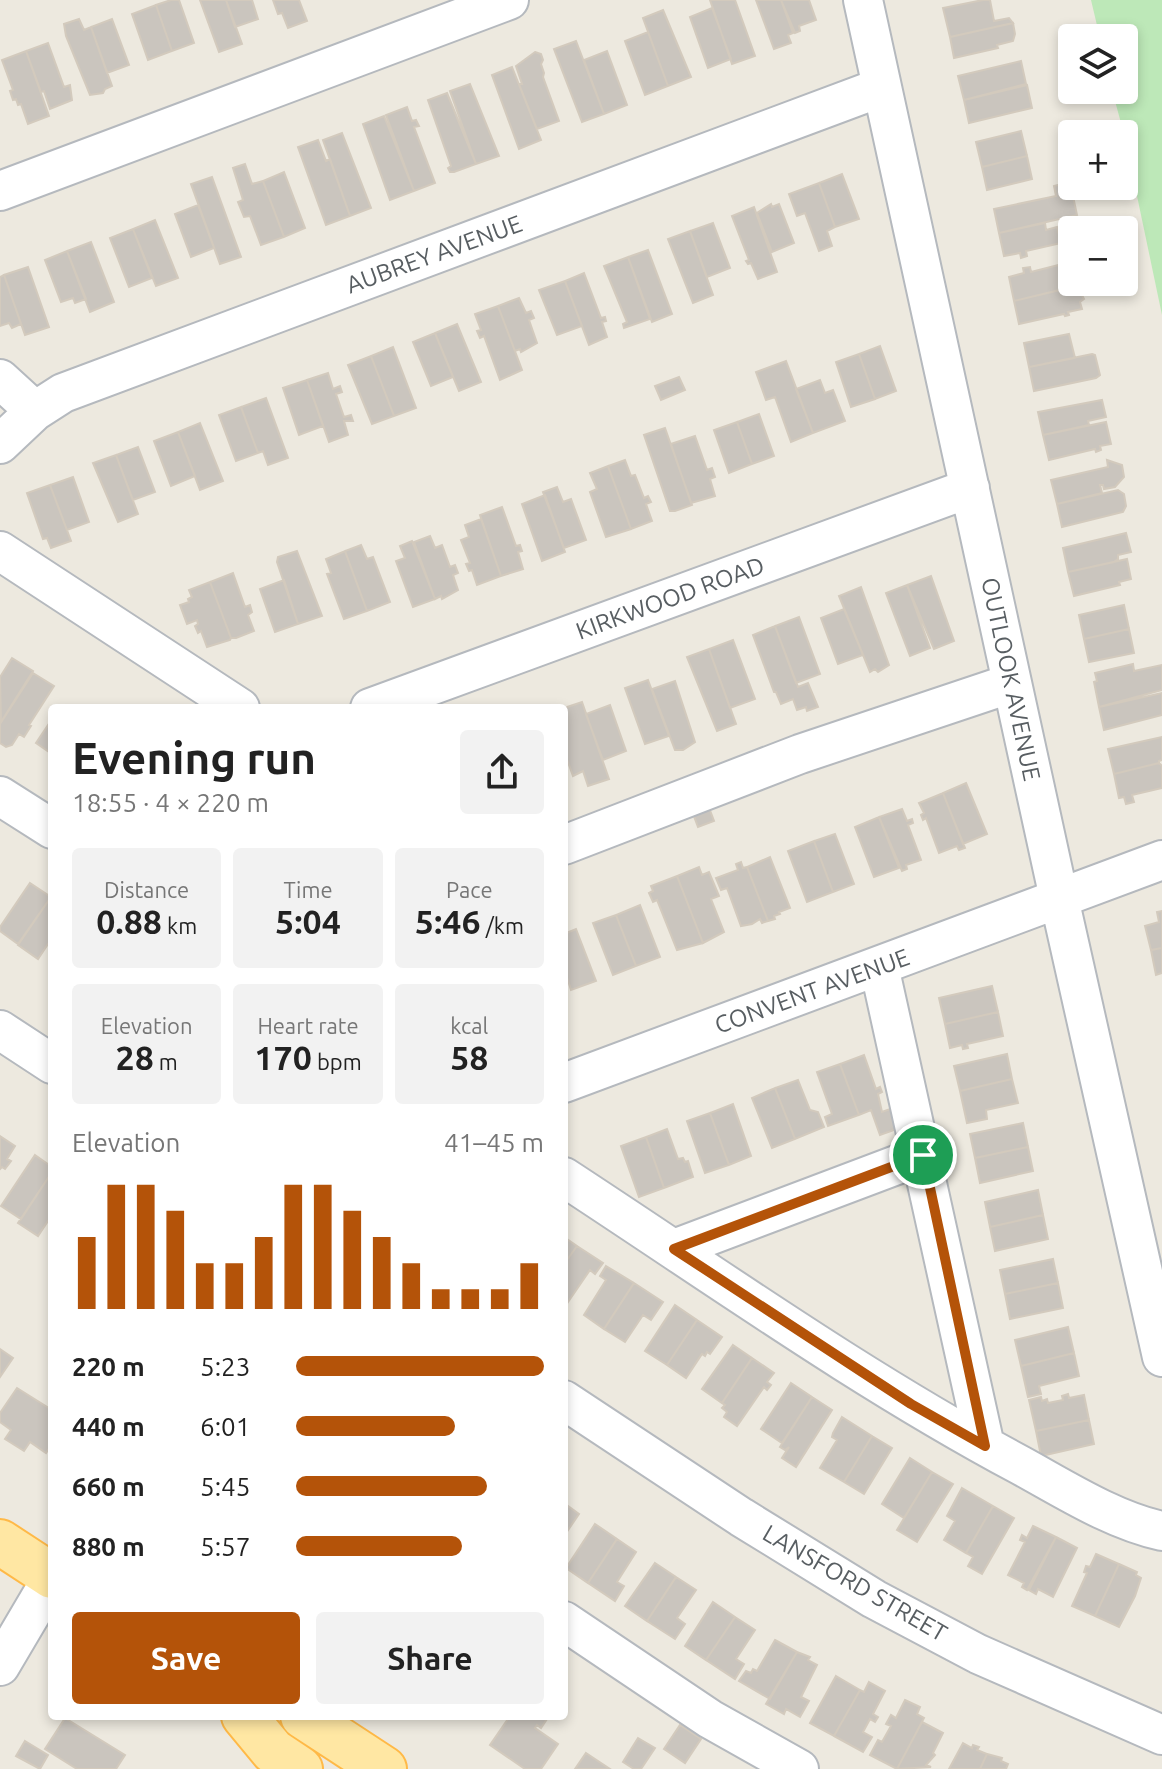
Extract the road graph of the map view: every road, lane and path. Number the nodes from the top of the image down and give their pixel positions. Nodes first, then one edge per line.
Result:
1 (509, 0) edge
2 (863, 0) edge
3 (882, 87) junction
4 (0, 191) edge
5 (0, 379) edge
6 (35, 411) junction
7 (0, 444) edge
8 (970, 488) junction
9 (0, 551) edge
10 (1012, 683) junction
11 (234, 704) edge
12 (381, 704) edge
13 (0, 796) edge
14 (48, 826) edge
15 (568, 843) edge
16 (1162, 860) edge
17 (1059, 898) junction
18 (879, 966) junction
19 (0, 1030) edge
20 (48, 1061) edge
21 (568, 1082) edge
22 (923, 1155) junction
23 (568, 1180) edge
24 (674, 1249) junction
25 (1162, 1357) edge
26 (568, 1403) edge
27 (985, 1446) junction
28 (1162, 1531) edge
29 (0, 1542) edge
30 (48, 1574) edge
31 (48, 1584) edge
32 (568, 1624) edge
33 (0, 1666) edge
34 (247, 1720) edge
35 (309, 1720) edge
36 (1162, 1735) edge
37 (300, 1769) edge
38 (384, 1769) edge
39 (799, 1769) edge

1 - 4 street
2 - 3 street, OUTLOOK AVENUE
3 - 6 street, AUBREY AVENUE
3 - 8 street, OUTLOOK AVENUE
5 - 6 street
6 - 7 street, AUBREY AVENUE
8 - 10 street, OUTLOOK AVENUE
8 - 12 street, KIRKWOOD ROAD
9 - 11 street
10 - 15 street
10 - 17 street, OUTLOOK AVENUE
13 - 14 street
16 - 17 street, CONVENT AVENUE
17 - 18 street, CONVENT AVENUE
17 - 25 street, OUTLOOK AVENUE
18 - 21 street, CONVENT AVENUE
18 - 22 street
19 - 20 street
22 - 24 street
22 - 27 street
23 - 24 street
24 - 27 street
26 - 36 street, LANSFORD STREET
27 - 28 street
29 - 30 main road
31 - 33 street
32 - 39 street
34 - 37 main road
35 - 38 main road

